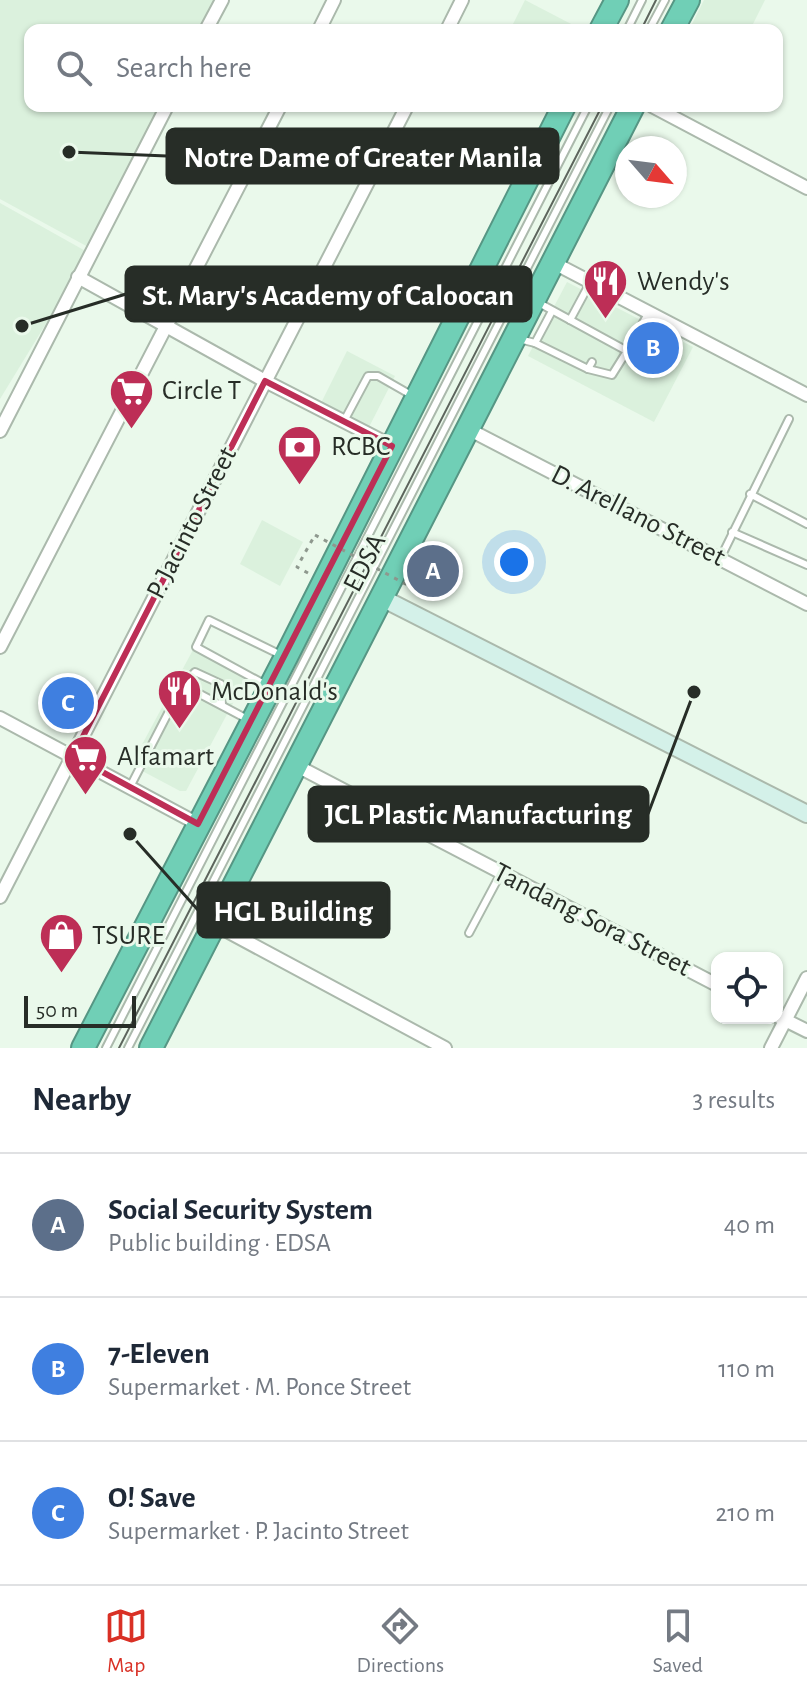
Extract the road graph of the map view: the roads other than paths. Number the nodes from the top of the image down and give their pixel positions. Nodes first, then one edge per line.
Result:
1 (222, 0) edge
2 (334, 0) edge
3 (462, 0) edge
4 (617, 0) edge
5 (642, 0) edge
6 (667, 0) edge
7 (688, 0) edge
8 (209, 24) edge
9 (322, 24) edge
10 (450, 24) edge
11 (604, 24) edge
12 (630, 24) edge
13 (653, 24) edge
14 (661, 24) edge
15 (675, 24) edge
16 (164, 112) edge
17 (277, 112) edge
18 (404, 112) edge
19 (561, 112) edge
20 (585, 112) edge
21 (607, 112) edge
22 (620, 112) edge
23 (630, 112) edge
24 (663, 112) edge
25 (807, 188) edge
26 (552, 262) junction
27 (78, 277) junction
28 (591, 281) junction
29 (543, 306) junction
30 (649, 312) junction
31 (570, 320) junction
32 (168, 327) junction
33 (525, 340) junction
34 (627, 351) junction
35 (592, 362) dead end
36 (588, 369) junction
37 (265, 381) junction
38 (807, 395) edge
39 (416, 397) junction
40 (789, 419) dead end
41 (344, 421) junction
42 (468, 429) junction
43 (0, 431) edge
44 (392, 446) junction
45 (750, 494) junction
46 (807, 524) edge
47 (732, 532) junction
48 (363, 545) junction
49 (381, 553) junction
50 (720, 559) junction
51 (807, 565) edge
52 (380, 597) junction
53 (807, 604) edge
54 (0, 647) edge
55 (286, 657) junction
56 (270, 687) junction
57 (196, 692) dead end
58 (222, 705) junction
59 (0, 718) edge
60 (252, 721) junction
61 (73, 756) junction
62 (297, 766) junction
63 (130, 787) junction
64 (807, 814) edge
65 (207, 829) junction
66 (234, 843) junction
67 (501, 873) junction
68 (0, 897) edge
69 (214, 924) junction
70 (469, 933) dead end
71 (807, 978) edge
72 (711, 982) edge
73 (783, 1015) edge
74 (783, 1019) edge
75 (779, 1024) edge
76 (807, 1031) edge
77 (83, 1048) edge
78 (106, 1048) edge
79 (128, 1048) edge
80 (151, 1048) edge
81 (445, 1048) edge
82 (771, 1048) edge

1 - 8 street
2 - 9 street
3 - 10 street
4 - 11 highway
5 - 12 lane
6 - 13 lane
6 - 14 highway
7 - 15 highway
16 - 27 street
17 - 32 street
18 - 37 street, P. Jacinto Street
19 - 39 highway, EDSA
20 - 48 lane
21 - 49 lane
22 - 33 highway
23 - 26 highway, EDSA
24 - 25 street
26 - 28 street
26 - 29 highway, EDSA
27 - 32 street
27 - 43 street
28 - 30 street
28 - 31 lane
29 - 31 lane
29 - 33 highway, EDSA
30 - 34 lane
30 - 38 street
31 - 34 lane
32 - 37 street
32 - 54 street
33 - 36 lane
33 - 42 highway, EDSA
34 - 36 lane
35 - 36 lane
37 - 41 street
37 - 61 street, P. Jacinto Street
39 - 41 lane
39 - 44 highway, EDSA
40 - 45 lane
41 - 44 street
42 - 50 street, D. Arellano Street
42 - 52 highway, EDSA
44 - 55 highway, EDSA
45 - 46 lane
45 - 47 lane
47 - 50 lane
47 - 51 lane
48 - 49 lane
48 - 65 lane
49 - 66 lane
50 - 53 street, D. Arellano Street
52 - 62 highway, EDSA
52 - 64 street
55 - 56 highway, EDSA
55 - 56 lane
56 - 60 highway, EDSA
57 - 58 lane
58 - 60 lane
58 - 63 lane
59 - 61 street
60 - 65 highway, EDSA
61 - 63 street
61 - 68 street, P. Jacinto Street
62 - 67 street, Tandang Sora Street
62 - 69 highway, EDSA
63 - 65 street
65 - 66 lane
65 - 77 highway, EDSA
65 - 78 lane
66 - 79 lane
67 - 70 lane
67 - 72 street, Tandang Sora Street
69 - 80 highway, EDSA
69 - 81 street
71 - 73 street
74 - 76 street
75 - 82 street

